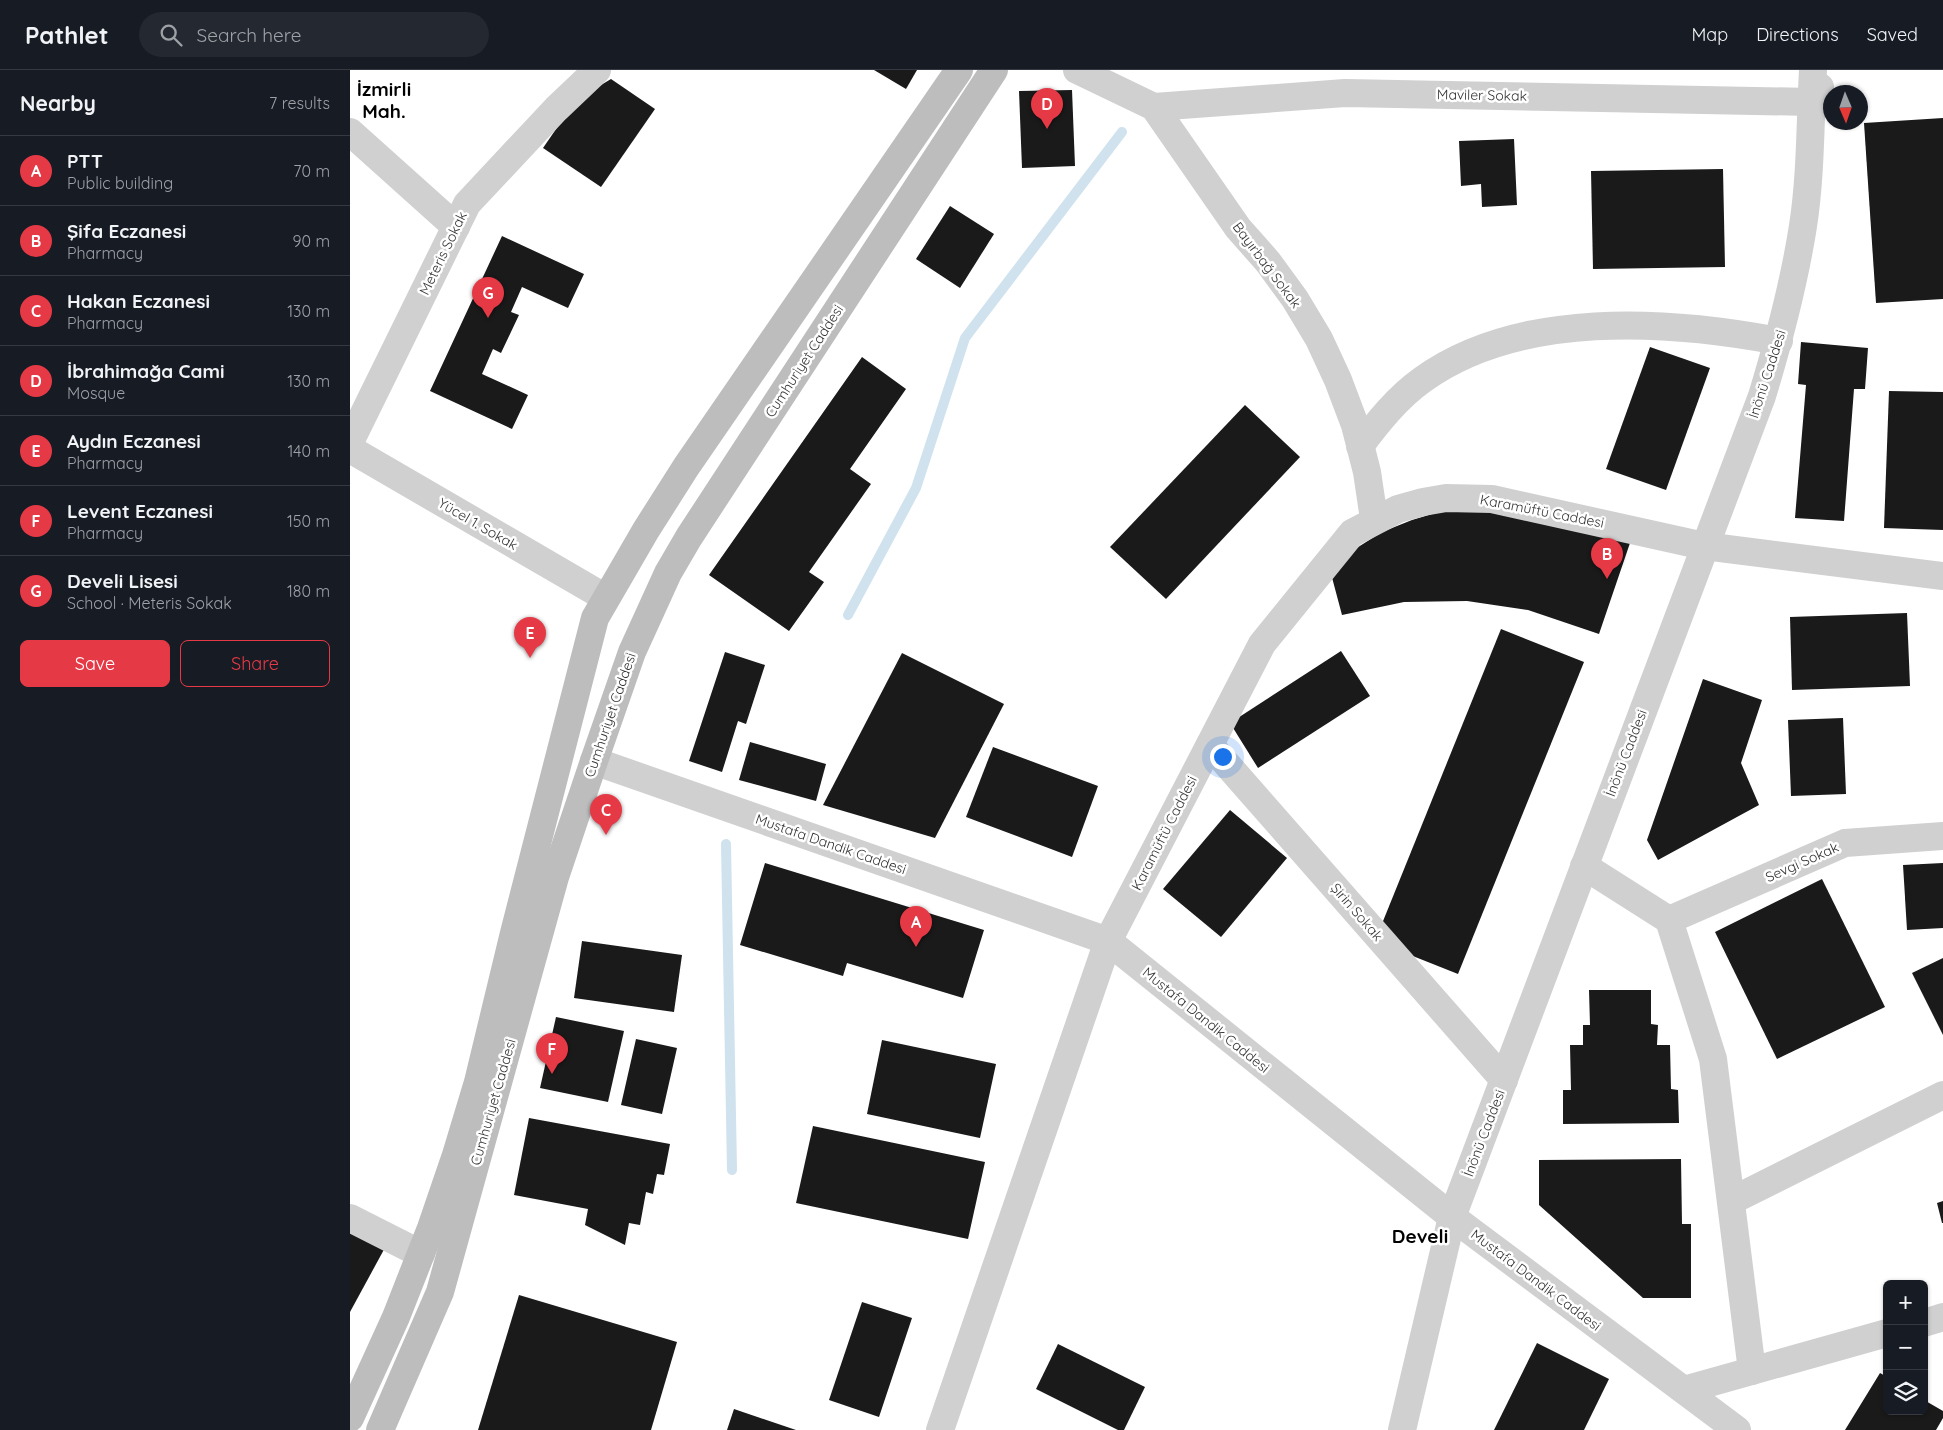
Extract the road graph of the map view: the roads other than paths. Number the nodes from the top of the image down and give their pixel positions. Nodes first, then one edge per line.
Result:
1 (598, 70) edge
2 (959, 70) edge
3 (994, 70) edge
4 (1077, 70) edge
5 (1812, 70) edge
6 (1828, 70) edge
7 (1811, 102) junction
8 (1154, 107) junction
9 (350, 132) edge
10 (456, 227) junction
11 (1779, 341) junction
12 (350, 442) edge
13 (1360, 446) junction
14 (350, 449) edge
15 (1374, 520) junction
16 (1704, 546) junction
17 (1943, 576) edge
18 (606, 598) junction
19 (1210, 745) junction
20 (594, 762) junction
21 (1943, 836) edge
22 (1584, 866) junction
23 (1669, 920) junction
24 (1108, 941) junction
25 (1504, 1080) junction
26 (1943, 1094) edge
27 (1731, 1201) junction
28 (350, 1218) edge
29 (1452, 1218) junction
30 (421, 1254) junction
31 (1943, 1318) edge
32 (1928, 1322) edge
33 (1883, 1334) edge
34 (1752, 1371) junction
35 (1684, 1390) junction
36 (350, 1418) edge
37 (380, 1430) edge
38 (940, 1430) edge
39 (1402, 1430) edge
40 (1737, 1430) edge

1 - 10 street, Meteris Sokak
2 - 18 main road, Cumhuriyet Caddesi
3 - 20 main road, Cumhuriyet Caddesi
4 - 8 street, Bayırbağ Sokak
5 - 7 street, İnönü Caddesi
6 - 7 street
7 - 8 street, Maviler Sokak
7 - 11 street, İnönü Caddesi
8 - 13 street, Bayırbağ Sokak
9 - 10 street
10 - 12 street, Meteris Sokak
11 - 13 street
11 - 16 street, İnönü Caddesi
13 - 15 street, Bayırbağ Sokak
14 - 18 street, Yücel 1. Sokak
15 - 16 street, Karamüftü Caddesi
15 - 19 street, Karamüftü Caddesi
16 - 17 street, Karamüftü Caddesi
16 - 22 street, İnönü Caddesi
18 - 30 main road, Cumhuriyet Caddesi
19 - 24 street, Karamüftü Caddesi
19 - 25 street, Şirin Sokak
20 - 24 street, Mustafa Dandik Caddesi
20 - 37 main road, Cumhuriyet Caddesi
21 - 23 street, Sevgi Sokak
22 - 23 street
22 - 25 street, İnönü Caddesi
23 - 27 street
24 - 29 street, Mustafa Dandik Caddesi
24 - 38 street, Karamüftü Caddesi
25 - 29 street, İnönü Caddesi
26 - 27 street
27 - 34 street
28 - 30 street
29 - 35 street, Mustafa Dandik Caddesi
29 - 39 street, İnönü Caddesi
30 - 36 main road, Cumhuriyet Caddesi
31 - 32 street
33 - 34 street
34 - 35 street
35 - 40 street, Mustafa Dandik Caddesi

